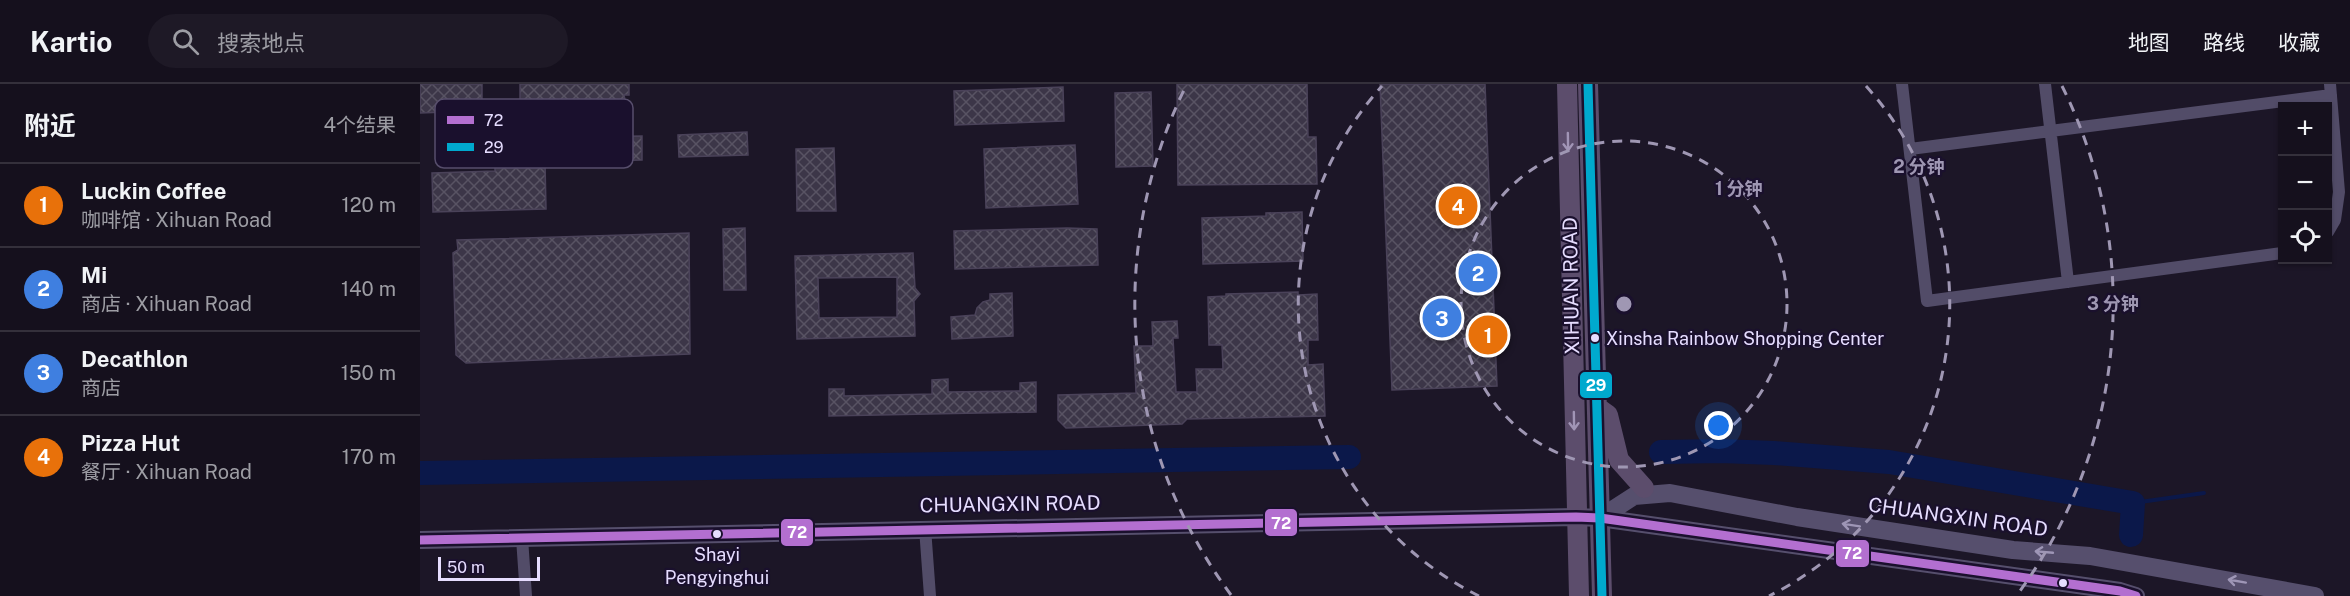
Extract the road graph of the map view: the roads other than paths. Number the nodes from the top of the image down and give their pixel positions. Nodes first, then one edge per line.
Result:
1 (1567, 84) edge
2 (1588, 84) edge
3 (1902, 84) edge
4 (2045, 84) edge
5 (2331, 89) edge
6 (2050, 131) junction
7 (1910, 149) junction
8 (2332, 225) edge
9 (2278, 254) edge
10 (2068, 282) junction
11 (1597, 407) junction
12 (1644, 488) dead end
13 (1576, 517) junction
14 (1600, 518) junction
15 (925, 528) junction
16 (522, 538) junction
17 (420, 540) edge
18 (526, 596) edge
19 (930, 596) edge
20 (1579, 596) edge
21 (1602, 596) edge
22 (2136, 596) edge
23 (2315, 596) edge

1 -> 13 main road, XIHUAN ROAD
2 - 11 main road
3 - 7 street
4 - 6 street
5 - 6 street
5 - 8 street
6 - 7 street
6 - 10 street
7 - 10 street
9 - 10 street
11 - 12 main road
11 - 14 main road
13 - 14 street, CHUANGXIN ROAD
13 - 15 street, CHUANGXIN ROAD
13 - 20 main road, XIHUAN ROAD
14 - 21 main road
14 - 22 street, CHUANGXIN ROAD
23 -> 14 street, CHUANGXIN ROAD
15 - 16 street, CHUANGXIN ROAD
15 - 19 street
16 - 17 street, CHUANGXIN ROAD
16 - 18 street

